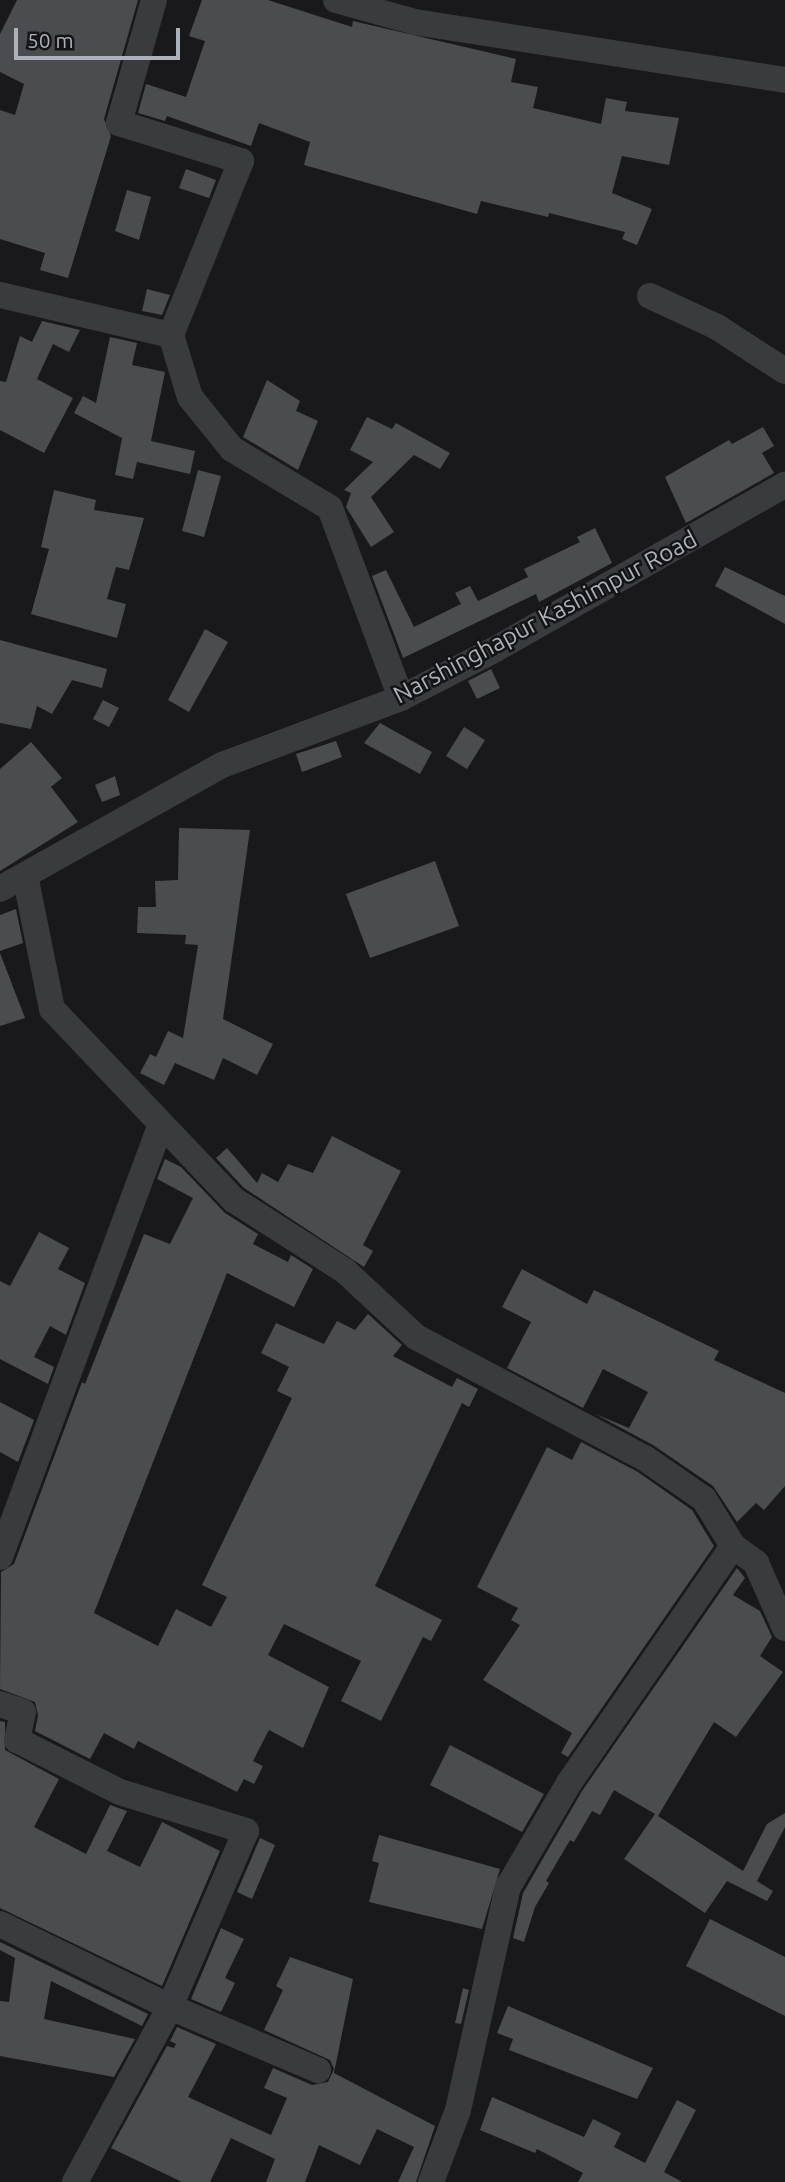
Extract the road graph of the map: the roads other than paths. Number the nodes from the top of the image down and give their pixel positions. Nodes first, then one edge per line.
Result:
1 (154, 0) edge
2 (336, 0) edge
3 (785, 80) edge
4 (0, 295) edge
5 (650, 296) dead end
6 (171, 335) junction
7 (785, 371) edge
8 (785, 485) edge
9 (401, 698) junction
10 (25, 875) junction
11 (0, 889) edge
12 (161, 1124) junction
13 (733, 1546) junction
14 (0, 1558) edge
15 (785, 1628) edge
16 (0, 1704) edge
17 (0, 1924) edge
18 (170, 2007) junction
19 (318, 2070) dead end
20 (75, 2182) edge
21 (431, 2182) edge

1 - 6 street
2 - 3 street
4 - 6 street
5 - 7 street
6 - 9 street
8 - 9 street, Narshinghapur Kashimpur Road
9 - 10 street, Narshinghapur Kashimpur Road
10 - 11 street, Narshinghapur Kashimpur Road
10 - 12 street
12 - 13 street
12 - 14 street
13 - 15 street
13 - 21 street
16 - 18 street
17 - 18 street
18 - 19 street
18 - 20 street

